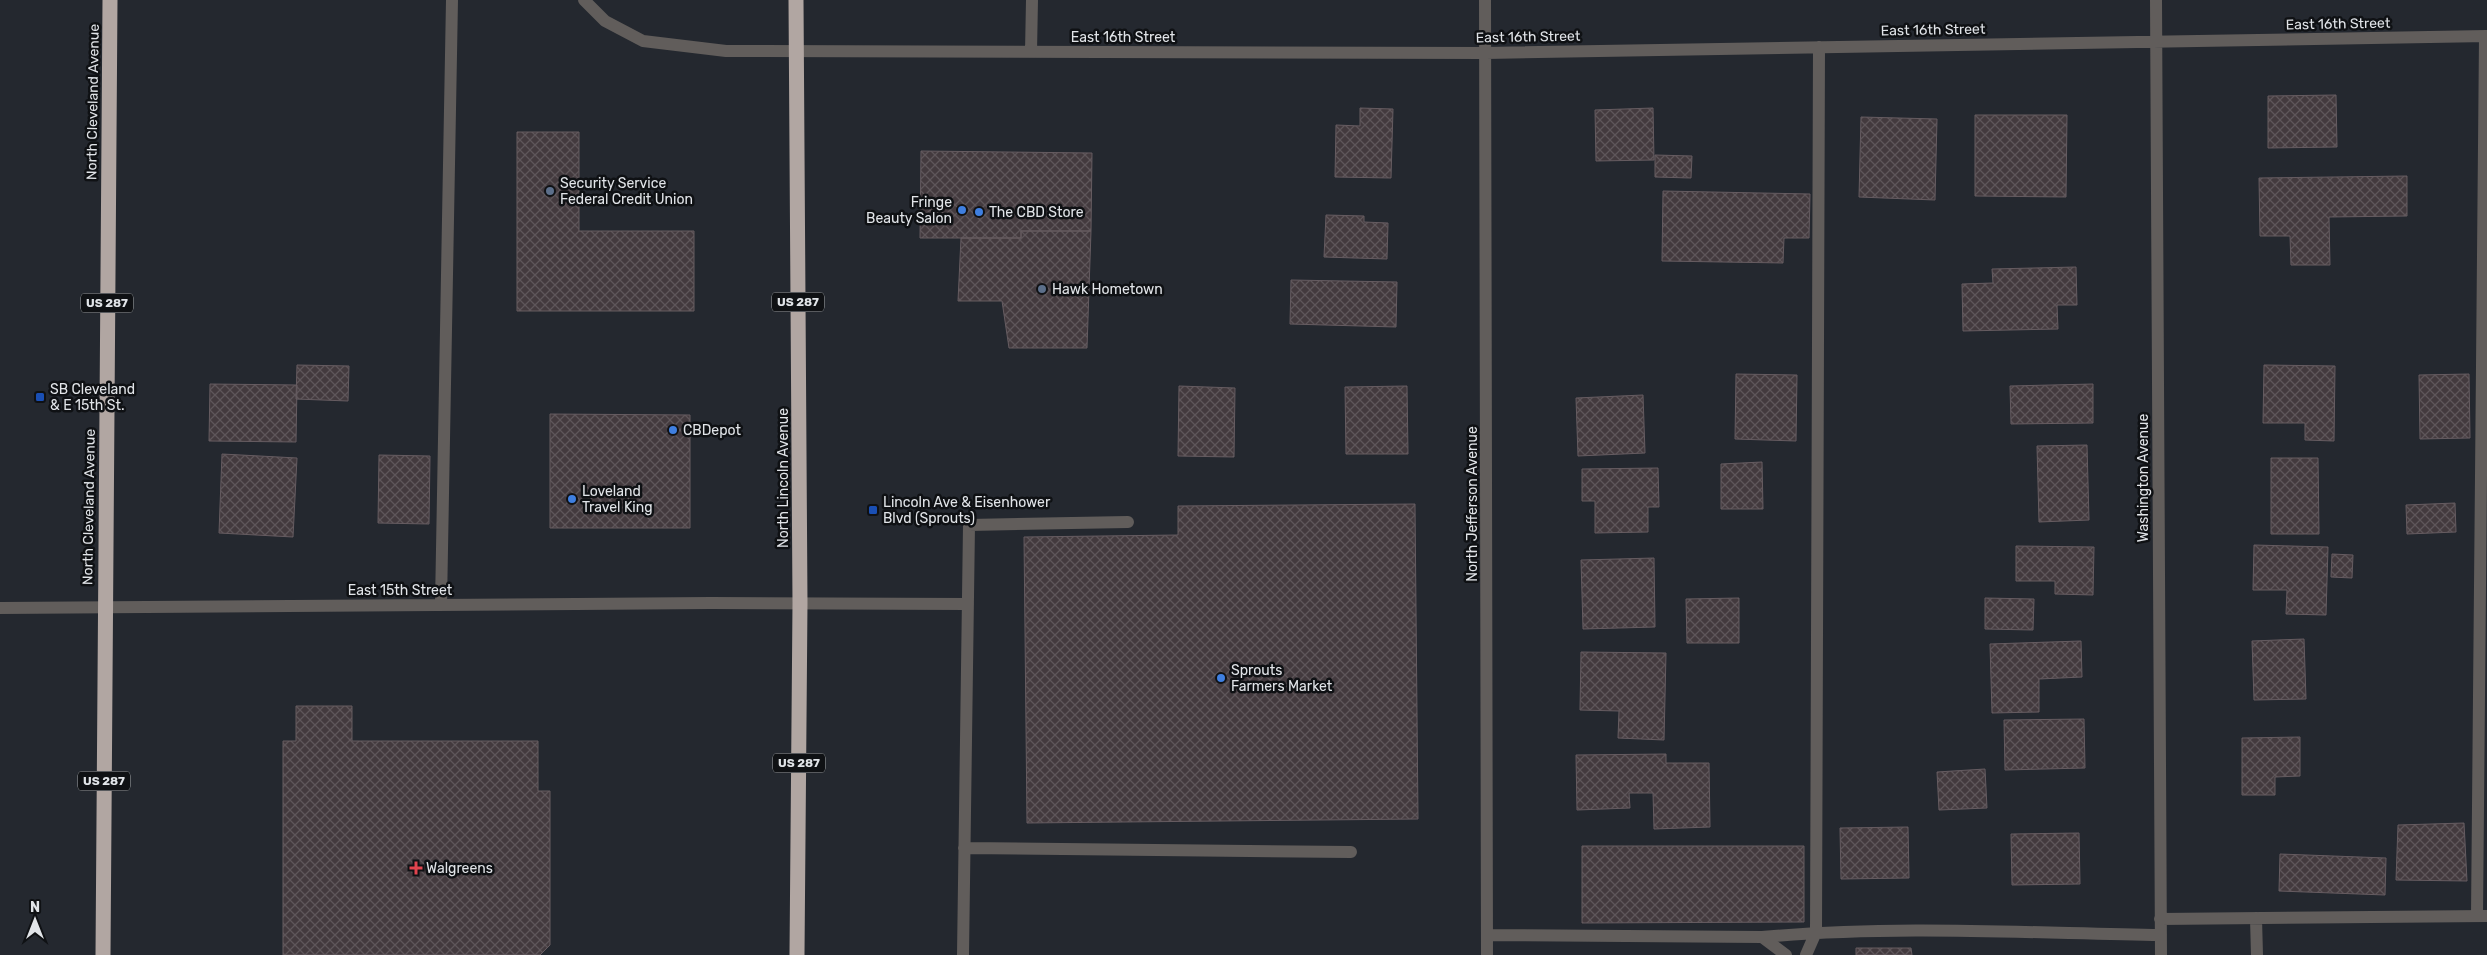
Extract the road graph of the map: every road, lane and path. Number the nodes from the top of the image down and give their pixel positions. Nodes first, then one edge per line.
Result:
1 (110, 0) edge
2 (452, 0) edge
3 (584, 0) edge
4 (796, 0) edge
5 (1032, 0) edge
6 (1485, 0) edge
7 (2156, 0) edge
8 (2486, 36) edge
9 (2156, 41) junction
10 (1820, 47) junction
11 (797, 51) junction
12 (1031, 52) junction
13 (1486, 53) junction
14 (1128, 522) dead end
15 (800, 603) junction
16 (441, 604) junction
17 (968, 604) junction
18 (104, 606) junction
19 (0, 608) edge
20 (964, 848) junction
21 (1352, 852) dead end
22 (2482, 916) edge
23 (2256, 918) junction
24 (2160, 919) junction
25 (1816, 932) junction
26 (1487, 935) junction
27 (2161, 935) junction
28 (1762, 937) junction
29 (103, 955) edge
30 (797, 955) edge
31 (963, 955) edge
32 (1487, 955) edge
33 (1786, 955) edge
34 (1806, 955) edge
35 (2161, 955) edge
36 (2257, 955) edge

1 - 18 highway, North Cleveland Avenue / US 287
2 - 16 street
3 - 11 street, East 16th Street
4 - 11 highway, North Lincoln Avenue / US 287
5 - 12 street
6 - 13 street, North Jefferson Avenue
7 - 9 street, Washington Avenue
8 - 9 street, East 16th Street
8 - 22 street
9 - 10 street, East 16th Street
9 - 24 street, Washington Avenue
10 - 13 street, East 16th Street
10 - 25 street
11 - 12 street, East 16th Street
11 - 15 highway, North Lincoln Avenue / US 287
12 - 13 street, East 16th Street
13 - 26 street, North Jefferson Avenue
14 - 17 street
15 - 16 street, East 15th Street
15 - 17 street, East 15th Street
15 - 30 highway, North Lincoln Avenue / US 287
16 - 18 street, East 15th Street
17 - 20 street
18 - 19 street, East 15th Street
18 - 29 highway, North Cleveland Avenue / US 287
20 - 21 street
20 - 31 street
22 - 23 street
23 - 24 street
23 - 36 street
24 - 27 street, Washington Avenue
25 - 27 street
25 - 28 street
25 - 34 street
26 - 28 street
26 - 32 street, North Jefferson Avenue
27 - 35 street, Washington Avenue
28 - 33 street

